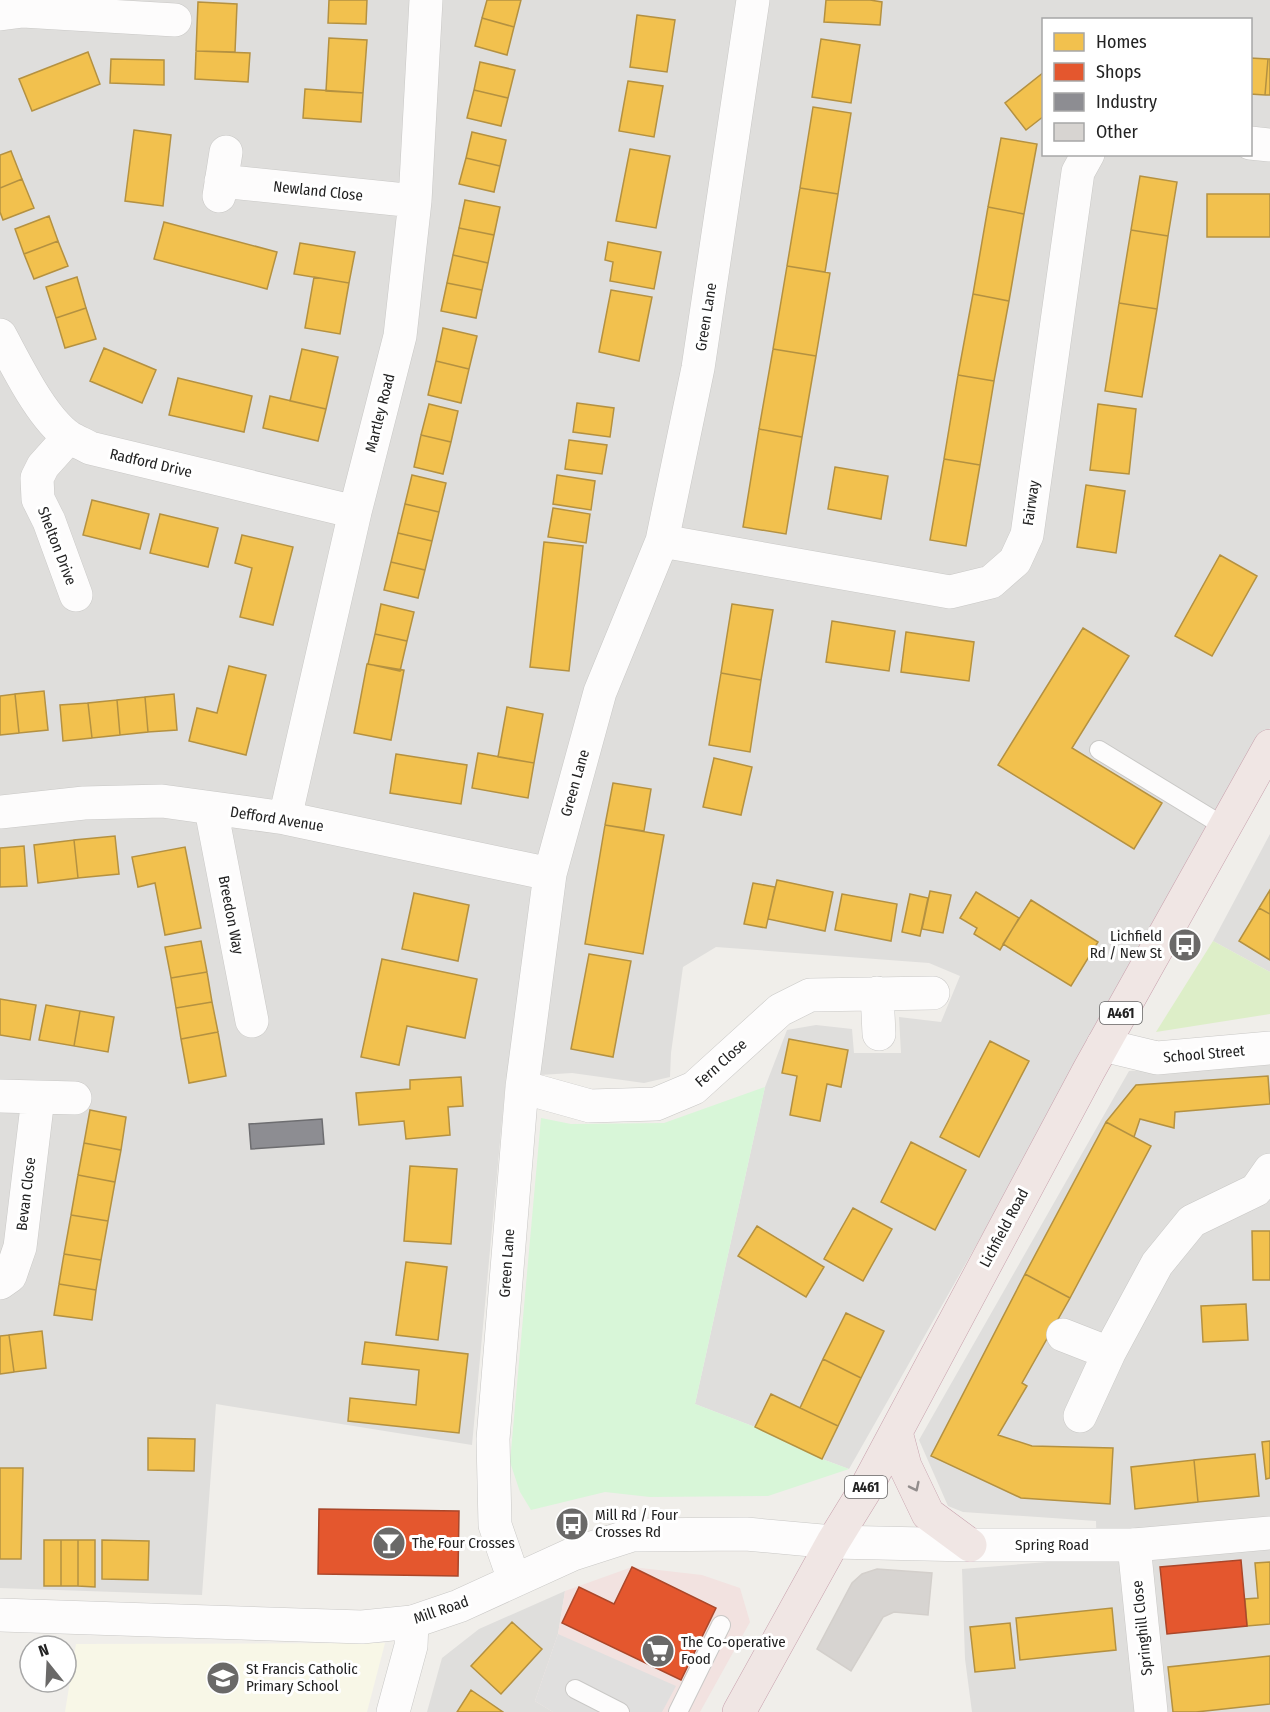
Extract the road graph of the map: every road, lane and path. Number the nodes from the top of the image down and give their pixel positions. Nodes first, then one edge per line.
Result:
1 (426, 0) edge
2 (753, 0) edge
3 (0, 14) edge
4 (156, 25) dead end
5 (1252, 143) edge
6 (1270, 145) edge
7 (1087, 156) edge
8 (222, 176) dead end
9 (415, 201) junction
10 (0, 335) edge
11 (69, 437) junction
12 (355, 512) junction
13 (662, 541) junction
14 (76, 595) dead end
15 (1270, 746) edge
16 (1099, 750) dead end
17 (211, 809) junction
18 (0, 812) edge
19 (285, 818) junction
20 (1225, 827) junction
21 (550, 874) junction
22 (877, 993) junction
23 (933, 993) dead end
24 (252, 1022) dead end
25 (879, 1034) dead end
26 (1103, 1045) junction
27 (1270, 1048) edge
28 (522, 1087) junction
29 (0, 1096) edge
30 (38, 1098) junction
31 (75, 1098) dead end
32 (1270, 1170) edge
33 (0, 1283) edge
34 (1063, 1335) dead end
35 (1109, 1353) junction
36 (1080, 1416) dead end
37 (896, 1432) junction
38 (1270, 1533) edge
39 (833, 1542) junction
40 (970, 1545) junction
41 (1134, 1545) junction
42 (513, 1580) junction
43 (0, 1615) edge
44 (412, 1622) junction
45 (721, 1625) dead end
46 (575, 1689) dead end
47 (393, 1712) edge
48 (620, 1712) edge
49 (678, 1712) edge
50 (740, 1712) edge
51 (1151, 1712) edge

1 - 9 street, Martley Road
2 - 13 street, Green Lane
3 - 4 street
5 - 6 street
7 - 13 street, Fairway
8 - 9 street, Newland Close
9 - 12 street, Martley Road
10 - 11 street, Radford Drive
11 - 12 street, Radford Drive
11 - 14 street, Shelton Drive
12 - 19 street, Martley Road
13 - 21 street, Green Lane
15 - 20 highway, Lichfield Road / A461
16 - 20 lane
17 - 18 street, Defford Avenue
17 - 19 street, Defford Avenue
17 - 24 street, Breedon Way
19 - 21 street, Defford Avenue
20 - 26 highway, Lichfield Road / A461
21 - 28 street, Green Lane
22 - 23 street, Fern Close
22 - 25 street
22 - 28 street, Fern Close
26 - 27 street, School Street
26 - 37 highway, Lichfield Road / A461
28 - 42 street, Green Lane
29 - 30 street
30 - 31 street
30 - 33 street, Bevan Close
32 - 35 street
34 - 35 street
35 - 36 street
37 - 39 highway, Lichfield Road / A461
37 -> 40 highway
38 - 41 street, Spring Road
39 - 40 street, Spring Road
39 - 42 street, Mill Road
39 - 50 highway, Lichfield Road / A461
40 - 41 street, Spring Road
41 - 51 street, Springhill Close
42 - 44 street, Mill Road
43 - 44 street, Mill Road
44 - 47 street
45 - 49 lane
46 - 48 lane

